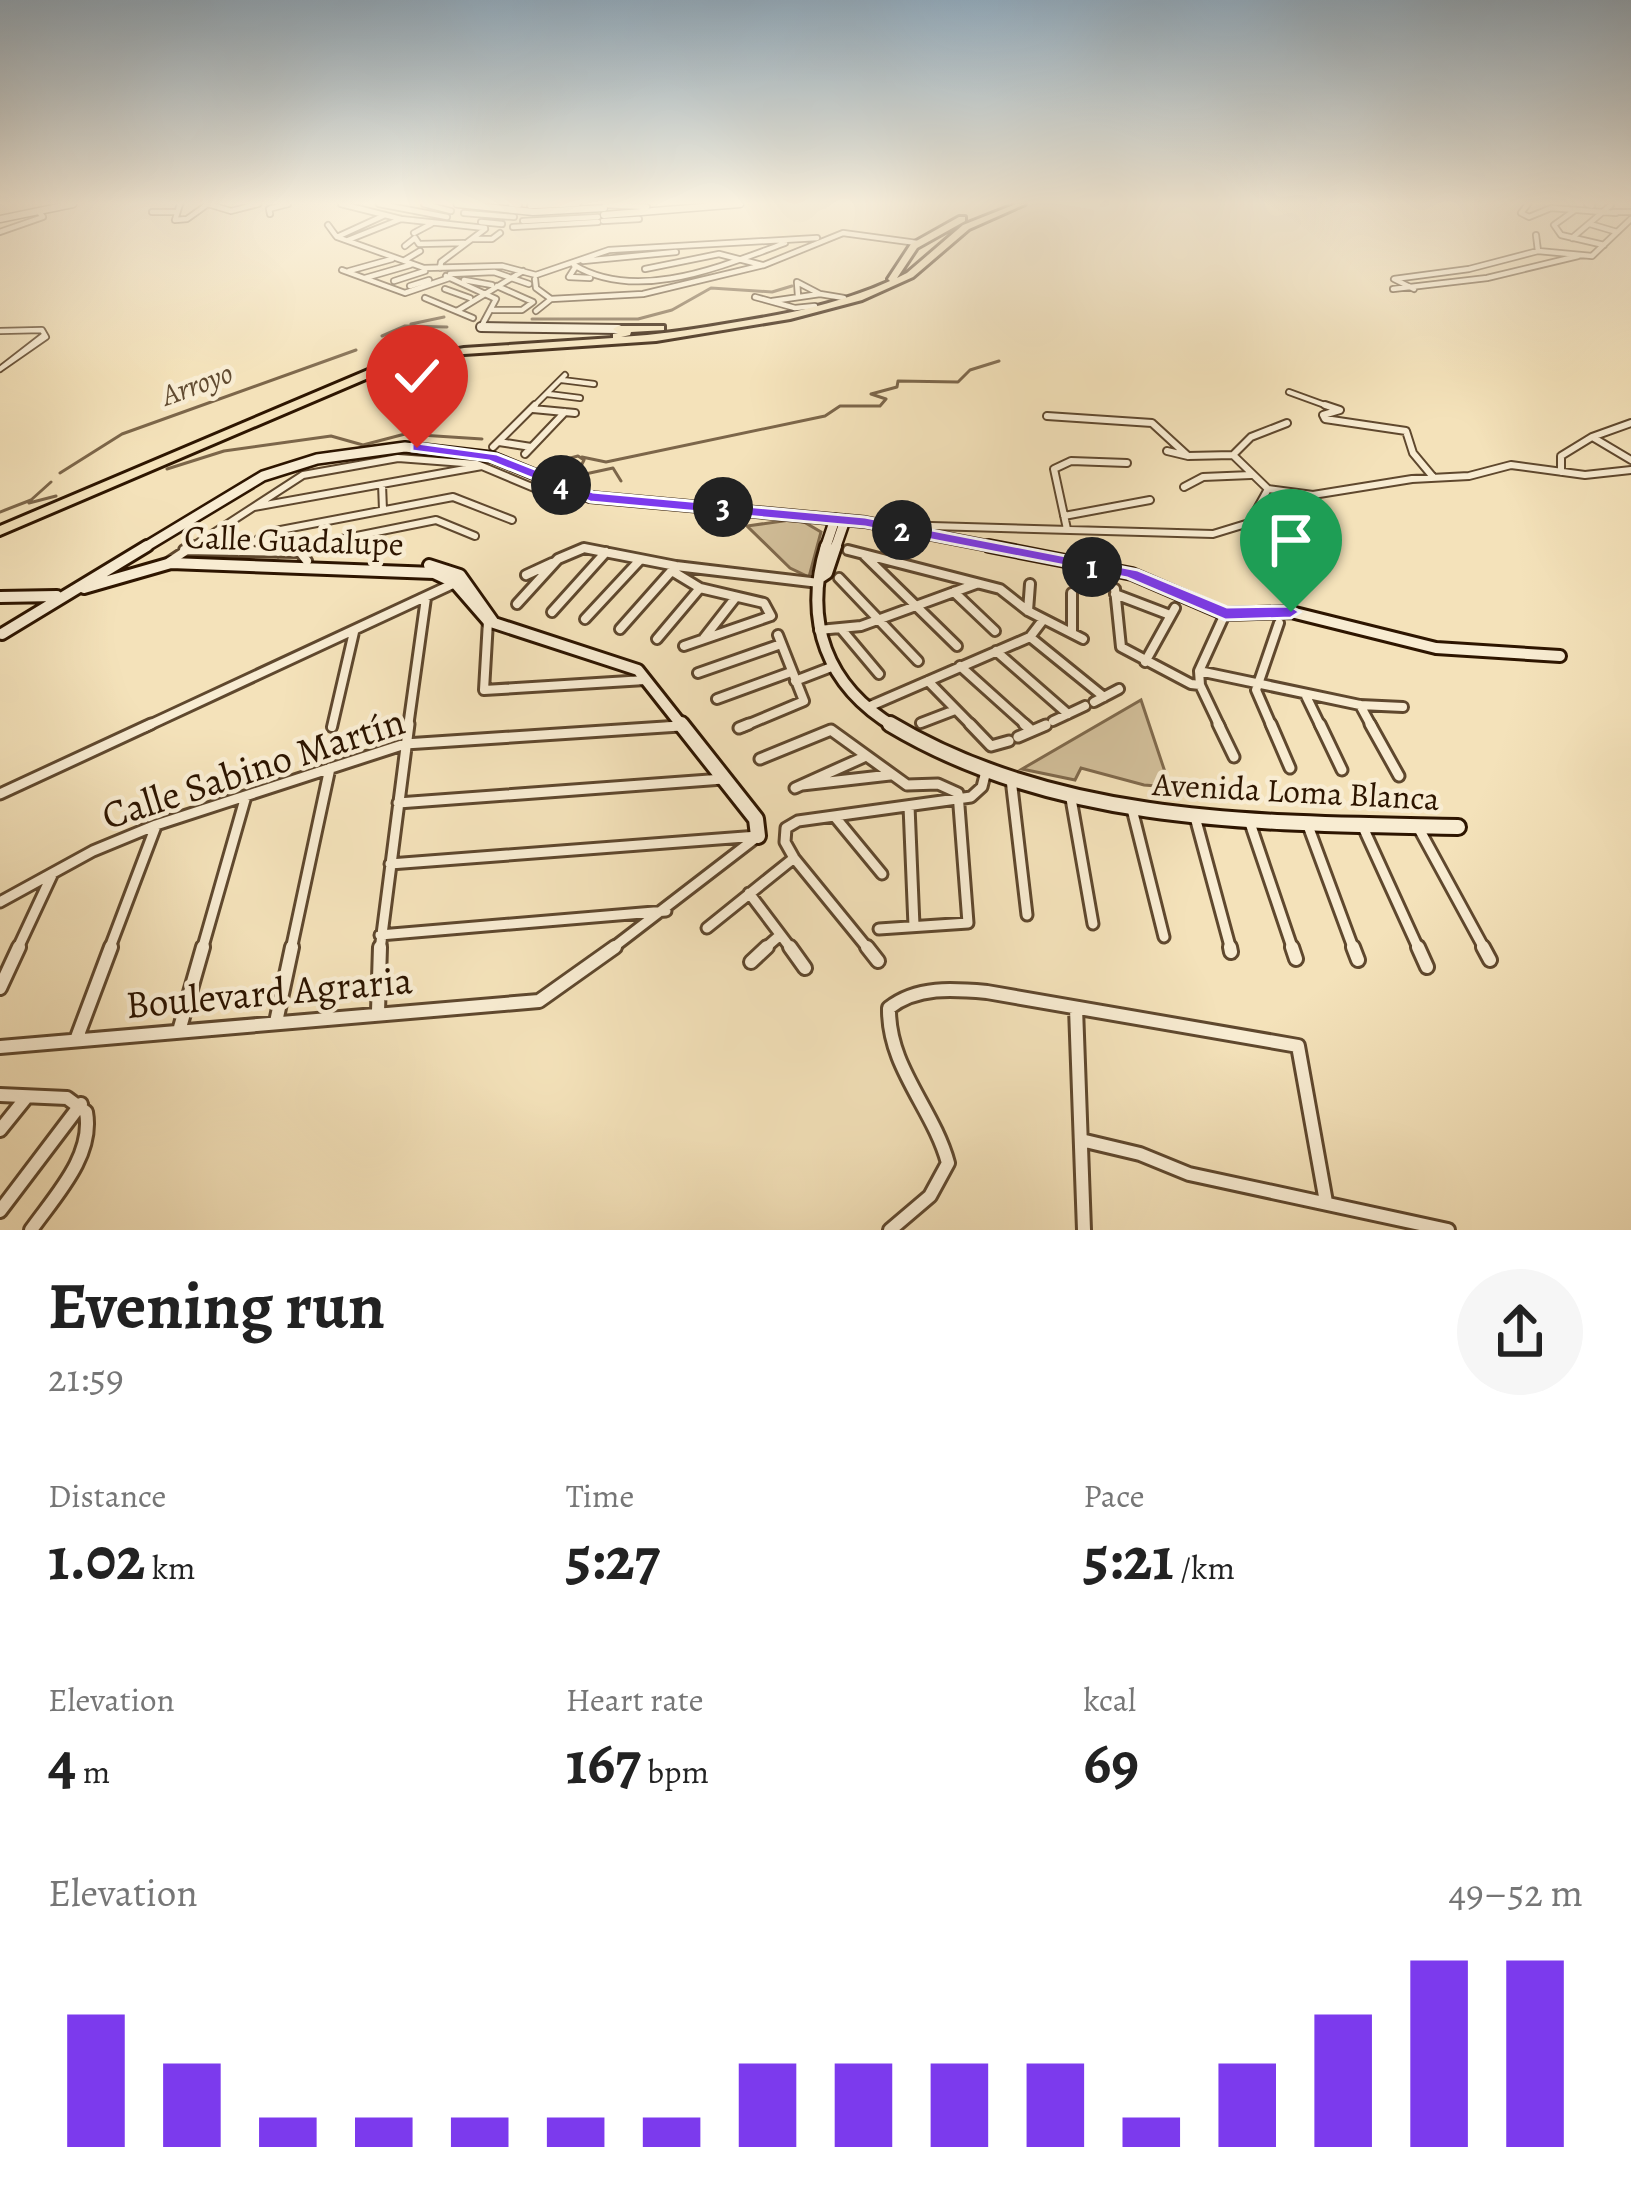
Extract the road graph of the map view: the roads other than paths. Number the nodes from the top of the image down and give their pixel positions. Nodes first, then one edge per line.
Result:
1 (383, 261) edge
2 (403, 261) edge
3 (442, 261) edge
4 (583, 261) edge
5 (605, 261) edge
6 (649, 261) edge
7 (683, 261) edge
8 (732, 261) edge
9 (750, 261) edge
10 (775, 261) edge
11 (904, 261) edge
12 (914, 261) edge
13 (924, 261) edge
14 (1496, 261) edge
15 (1555, 261) edge
16 (407, 263) junction
17 (577, 264) junction
18 (671, 264) junction
19 (764, 266) junction
20 (645, 269) junction
21 (427, 270) dead end
22 (520, 271) dead end
23 (689, 271) junction
24 (414, 274) junction
25 (446, 274) junction
26 (536, 275) junction
27 (509, 277) junction
28 (605, 278) junction
29 (363, 279) junction
30 (892, 279) junction
31 (394, 280) dead end
32 (464, 280) dead end
33 (432, 281) junction
34 (636, 282) junction
35 (529, 284) dead end
36 (410, 286) dead end
37 (495, 286) junction
38 (445, 289) dead end
39 (1393, 289) dead end
40 (1414, 289) junction
41 (483, 293) junction
42 (625, 295) junction
43 (798, 296) junction
44 (755, 297) dead end
45 (425, 298) dead end
46 (471, 299) junction
47 (550, 299) junction
48 (818, 300) junction
49 (770, 301) junction
50 (489, 309) junction
51 (455, 310) junction
52 (536, 311) dead end
53 (472, 318) dead end
54 (485, 326) joint
55 (712, 326) junction
56 (617, 329) junction
57 (0, 331) edge
58 (592, 340) junction
59 (2, 365) edge
60 (594, 384) dead end
61 (1289, 392) dead end
62 (546, 394) junction
63 (580, 398) dead end
64 (532, 409) junction
65 (565, 412) junction
66 (575, 413) dead end
67 (1047, 416) dead end
68 (1287, 423) dead end
69 (1631, 423) edge
70 (1592, 436) junction
71 (523, 448) junction
72 (1167, 451) dead end
73 (490, 453) junction
74 (1233, 454) junction
75 (1188, 456) junction
76 (1631, 460) edge
77 (1127, 463) dead end
78 (1631, 470) edge
79 (1562, 472) junction
80 (1252, 475) junction
81 (1434, 478) junction
82 (382, 484) junction
83 (1184, 487) dead end
84 (1268, 489) junction
85 (558, 498) dead end
86 (1150, 500) dead end
87 (246, 508) junction
88 (383, 510) junction
89 (805, 516) junction
90 (1064, 516) junction
91 (840, 519) junction
92 (512, 520) dead end
93 (885, 526) junction
94 (0, 528) edge
95 (1067, 530) junction
96 (475, 536) dead end
97 (828, 539) junction
98 (848, 550) dead end
99 (239, 551) junction
100 (278, 552) junction
101 (606, 552) junction
102 (863, 554) junction
103 (174, 557) junction
104 (307, 560) junction
105 (558, 560) junction
106 (640, 560) junction
107 (413, 567) junction
108 (674, 568) junction
109 (526, 575) dead end
110 (839, 578) dead end
111 (820, 580) junction
112 (460, 581) junction
113 (978, 584) junction
114 (1030, 584) dead end
115 (700, 588) junction
116 (77, 589) junction
117 (954, 592) junction
118 (1072, 592) dead end
119 (0, 597) edge
120 (427, 597) junction
121 (736, 597) junction
122 (517, 604) dead end
123 (917, 606) junction
124 (1028, 611) junction
125 (552, 612) dead end
126 (1225, 614) junction
127 (585, 619) dead end
128 (492, 620) junction
129 (879, 620) junction
130 (1043, 620) junction
131 (1279, 623) dead end
132 (841, 628) junction
133 (620, 629) dead end
134 (817, 630) junction
135 (994, 631) dead end
136 (354, 632) junction
137 (1072, 633) junction
138 (1, 635) edge
139 (1030, 637) junction
140 (657, 639) dead end
141 (1083, 639) dead end
142 (701, 641) junction
143 (684, 646) dead end
144 (957, 646) dead end
145 (996, 651) junction
146 (1560, 656) dead end
147 (918, 661) dead end
148 (1145, 662) junction
149 (960, 666) junction
150 (834, 667) junction
151 (1199, 671) junction
152 (698, 673) dead end
153 (879, 674) dead end
154 (793, 676) junction
155 (646, 680) junction
156 (928, 681) junction
157 (1256, 684) junction
158 (1195, 685) junction
159 (1120, 689) dead end
160 (1305, 694) junction
161 (717, 699) dead end
162 (1094, 702) junction
163 (1360, 705) junction
164 (868, 706) junction
165 (1403, 707) dead end
166 (955, 710) junction
167 (1068, 714) junction
168 (921, 723) dead end
169 (682, 725) junction
170 (332, 727) dead end
171 (739, 728) dead end
172 (1032, 731) junction
173 (405, 744) junction
174 (1234, 757) dead end
175 (864, 758) junction
176 (760, 759) dead end
177 (330, 768) junction
178 (1290, 769) dead end
179 (1342, 770) dead end
180 (986, 771) junction
181 (892, 775) junction
182 (1399, 776) dead end
183 (1011, 777) junction
184 (723, 779) junction
185 (1070, 792) junction
186 (0, 794) edge
187 (246, 795) junction
188 (958, 799) junction
189 (398, 803) junction
190 (909, 806) junction
191 (1132, 809) junction
192 (834, 816) junction
193 (1194, 816) junction
194 (1249, 819) junction
195 (1306, 821) junction
196 (156, 824) junction
197 (1361, 824) junction
198 (1418, 826) junction
199 (1458, 827) dead end
200 (758, 836) junction
201 (794, 858) junction
202 (390, 864) junction
203 (53, 871) junction
204 (881, 874) dead end
205 (749, 893) junction
206 (0, 902) edge
207 (666, 911) junction
208 (1027, 915) dead end
209 (1093, 924) dead end
210 (914, 926) junction
211 (707, 928) dead end
212 (879, 929) dead end
213 (380, 935) junction
214 (779, 935) junction
215 (1164, 937) dead end
216 (1231, 952) dead end
217 (1296, 959) dead end
218 (1358, 960) dead end
219 (1490, 960) dead end
220 (878, 961) dead end
221 (751, 962) dead end
222 (1427, 967) dead end
223 (805, 968) dead end
224 (0, 988) edge
225 (1076, 1008) junction
226 (378, 1011) junction
227 (276, 1022) junction
228 (179, 1031) junction
229 (76, 1040) junction
230 (0, 1047) edge
231 (0, 1095) edge
232 (26, 1098) junction
233 (81, 1104) junction
234 (0, 1130) edge
235 (1081, 1140) junction
236 (1327, 1202) junction
237 (0, 1210) edge
238 (31, 1230) edge
239 (890, 1230) edge
240 (1084, 1230) edge
241 (1448, 1230) edge

1 - 29 street
2 - 16 street
3 - 25 street
4 - 17 street
5 - 17 street
6 - 20 street
7 - 18 street
8 - 23 street
9 - 19 street
10 - 19 street
11 - 30 highway
12 - 30 highway
13 - 94 highway
14 - 40 street
15 - 40 street
16 - 25 street
16 - 29 street
17 - 26 street
17 - 28 street
17 - 28 street
18 - 20 street
18 - 23 street
19 - 42 street
20 - 34 street
21 - 24 street
22 - 27 street
23 - 34 street
24 - 31 street
24 - 33 street
25 - 26 street
25 - 27 street
25 - 33 street
25 - 41 street
26 - 47 street
27 - 35 street
27 - 37 street
28 - 34 street
29 - 33 street
30 - 48 highway
32 - 37 street
33 - 36 street
34 - 42 street
37 - 41 street
37 - 50 street
38 - 46 street
39 - 40 street
41 - 46 street
41 - 50 street
42 - 47 street
43 - 48 street
43 - 48 street
43 - 49 street
44 - 49 street
45 - 51 street
46 - 50 street
46 - 51 street
47 - 52 street
48 - 49 street
48 - 55 highway
50 - 54 street
51 - 53 street
54 - 56 street
55 - 56 highway
55 - 58 highway
56 - 58 highway
57 - 59 street
58 - 94 highway
60 - 62 street
61 - 81 street
62 - 63 street
62 - 64 street
64 - 65 street
64 - 73 street
65 - 66 street
65 - 71 street
67 - 75 street
68 - 74 street
69 - 70 street
70 - 76 street
70 - 79 street
71 - 73 street
71 - 73 street
72 - 75 street
73 - 82 street
73 - 85 street
73 - 87 street
73 - 89 street
73 - 116 street
74 - 75 street
74 - 80 street
77 - 90 street
78 - 79 street
79 - 81 street
80 - 83 street
80 - 84 street
81 - 84 street
82 - 87 street
82 - 88 street
84 - 95 street
86 - 90 street
87 - 103 street
88 - 92 street
88 - 99 street
89 - 91 street
89 - 97 street
90 - 95 street
91 - 93 street
91 - 97 street, Avenida Loma Blanca
91 - 111 street, Avenida Loma Blanca
93 - 95 street
93 - 126 street
96 - 100 street
97 - 111 street, Avenida Loma Blanca
98 - 102 street
99 - 100 street
99 - 103 street
100 - 104 street
101 - 105 street
101 - 106 street
101 - 125 street
102 - 113 street
102 - 123 street
103 - 104 street, Calle Guadalupe
103 - 107 street, Calle Guadalupe
103 - 116 street, Calle Guadalupe
104 - 107 street, Calle Guadalupe
105 - 109 street
105 - 122 street
106 - 108 street
106 - 127 street
107 - 112 street, Calle Guadalupe
108 - 111 street
108 - 115 street
108 - 133 street
110 - 129 street
111 - 134 street, Avenida Loma Blanca
112 - 120 street
112 - 128 street
113 - 117 street
113 - 124 street
114 - 124 street
115 - 121 street
115 - 140 street
116 - 119 street
116 - 138 street
117 - 123 street
117 - 135 street
118 - 137 street
120 - 136 street
120 - 173 street
121 - 142 street
121 - 142 street
123 - 129 street
123 - 144 street
124 - 130 street
126 - 146 street
126 - 151 street
128 - 155 street
128 - 155 street
129 - 132 street
129 - 147 street
130 - 137 street
130 - 139 street
131 - 157 street
132 - 134 street
132 - 153 street
134 - 150 street, Avenida Loma Blanca
136 - 170 street
136 - 186 street
137 - 141 street
139 - 145 street
139 - 162 street
142 - 143 street
145 - 149 street
145 - 167 street
148 - 148 street
148 - 158 street
149 - 156 street
149 - 172 street
150 - 154 street
150 - 164 street, Avenida Loma Blanca
151 - 157 street
151 - 158 street
152 - 154 street
154 - 161 street
154 - 171 street
155 - 169 street
156 - 164 street
156 - 166 street
157 - 160 street
157 - 178 street
158 - 174 street
159 - 162 street
160 - 163 street
160 - 179 street
162 - 167 street
163 - 165 street
163 - 182 street
164 - 180 street, Avenida Loma Blanca
166 - 168 street
166 - 172 street
167 - 172 street
169 - 173 street, Calle Sabino Martín
169 - 184 street
173 - 177 street, Calle Sabino Martín
173 - 189 street
175 - 176 street
175 - 181 street
175 - 181 street
177 - 187 street, Calle Sabino Martín
177 - 227 street
180 - 183 street, Avenida Loma Blanca
180 - 188 street
181 - 188 street
183 - 185 street, Avenida Loma Blanca
183 - 208 street
184 - 189 street
184 - 200 street
185 - 191 street, Avenida Loma Blanca
185 - 209 street
187 - 196 street, Calle Sabino Martín
187 - 228 street
188 - 190 street
188 - 210 street
189 - 202 street
190 - 192 street
190 - 210 street
191 - 193 street, Avenida Loma Blanca
191 - 215 street
192 - 201 street
192 - 204 street
193 - 194 street, Avenida Loma Blanca
193 - 216 street
194 - 195 street, Avenida Loma Blanca
194 - 217 street
195 - 197 street, Avenida Loma Blanca
195 - 218 street
196 - 203 street, Calle Sabino Martín
196 - 229 street
197 - 198 street, Avenida Loma Blanca
197 - 222 street
198 - 199 street, Avenida Loma Blanca
198 - 219 street
200 - 202 street
200 - 207 street
201 - 205 street
201 - 220 street
202 - 213 street
203 - 206 street, Calle Sabino Martín
203 - 224 street
205 - 211 street
205 - 214 street
207 - 213 street
207 - 226 street, Boulevard Agraria
210 - 212 street
213 - 226 street
214 - 221 street
214 - 223 street
225 - 235 street
225 - 236 street
225 - 239 street
226 - 227 street, Boulevard Agraria
227 - 228 street, Boulevard Agraria
228 - 229 street, Boulevard Agraria
229 - 230 street, Boulevard Agraria
231 - 232 street
232 - 233 street
232 - 234 street
233 - 237 street
233 - 238 street
235 - 236 street
235 - 240 street
236 - 241 street

